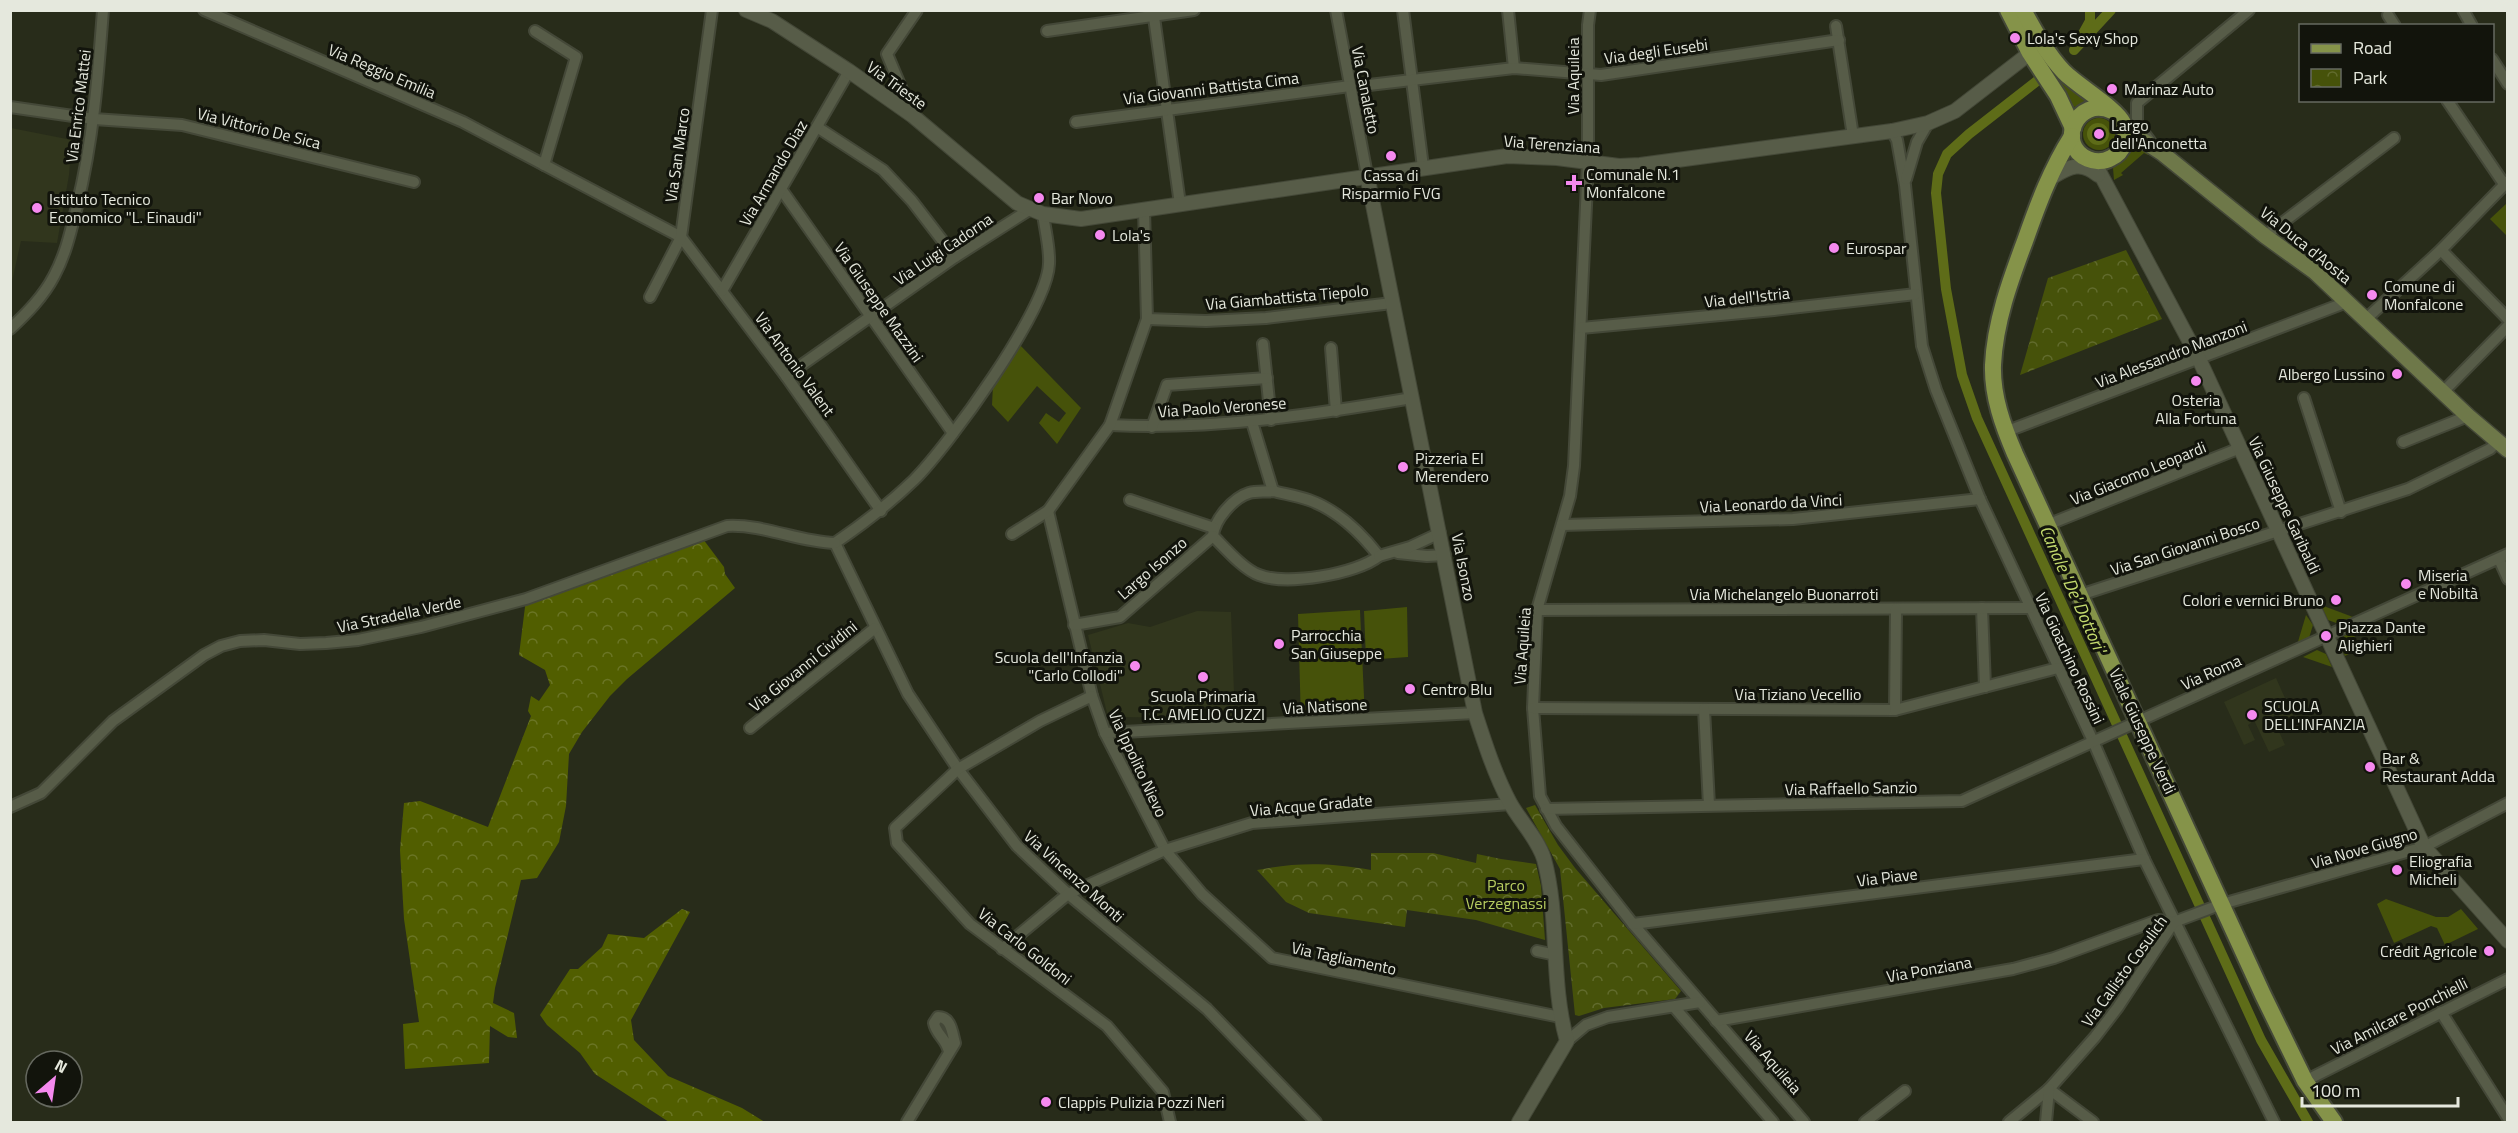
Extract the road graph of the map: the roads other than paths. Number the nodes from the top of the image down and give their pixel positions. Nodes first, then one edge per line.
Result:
1 (103, 10) edge
2 (204, 10) edge
3 (712, 10) edge
4 (746, 10) edge
5 (916, 10) edge
6 (1194, 10) edge
7 (1336, 10) edge
8 (1403, 10) edge
9 (1508, 10) edge
10 (1590, 10) edge
11 (2008, 10) edge
12 (2023, 10) edge
13 (2249, 10) edge
14 (2463, 10) edge
15 (1153, 13) edge
16 (2388, 15) dead end
17 (2394, 24) edge
18 (2471, 24) edge
19 (1836, 26) dead end
20 (535, 31) dead end
21 (1047, 31) dead end
22 (1839, 40) junction
23 (2030, 53) junction
24 (2494, 61) edge
25 (1514, 68) junction
26 (849, 70) junction
27 (1588, 75) junction
28 (1413, 80) junction
29 (2508, 84) edge
30 (1369, 85) dead end
31 (1350, 86) junction
32 (2088, 93) junction
33 (2058, 96) junction
34 (2448, 102) edge
35 (2137, 103) junction
36 (10, 107) edge
37 (1167, 109) junction
38 (913, 116) junction
39 (94, 119) junction
40 (2119, 119) junction
41 (1076, 122) dead end
42 (1928, 123) junction
43 (817, 127) junction
44 (1892, 131) junction
45 (2072, 132) junction
46 (1853, 136) junction
47 (2394, 138) dead end
48 (2160, 153) junction
49 (2089, 159) junction
50 (1588, 162) junction
51 (544, 165) junction
52 (1423, 167) junction
53 (1367, 175) junction
54 (2051, 177) junction
55 (414, 182) dead end
56 (2106, 182) junction
57 (2506, 182) edge
58 (1905, 185) junction
59 (782, 189) junction
60 (1180, 204) junction
61 (1023, 206) junction
62 (1144, 209) junction
63 (1043, 214) junction
64 (2265, 236) junction
65 (681, 237) junction
66 (2441, 250) junction
67 (955, 257) junction
68 (722, 291) junction
69 (1916, 294) junction
70 (650, 297) dead end
71 (2347, 302) junction
72 (1392, 303) junction
73 (870, 316) junction
74 (1147, 319) junction
75 (2366, 319) junction
76 (2508, 319) edge
77 (2508, 326) edge
78 (1581, 328) junction
79 (10, 329) edge
80 (1263, 344) dead end
81 (1331, 348) dead end
82 (2199, 359) junction
83 (786, 376) junction
84 (1267, 378) junction
85 (2443, 392) junction
86 (1412, 398) junction
87 (2304, 398) dead end
88 (1336, 411) junction
89 (2469, 416) junction
90 (1271, 420) junction
91 (1252, 422) junction
92 (1110, 425) junction
93 (1152, 427) junction
94 (2005, 432) junction
95 (953, 433) junction
96 (2403, 442) dead end
97 (2503, 446) edge
98 (2240, 448) junction
99 (1273, 491) junction
100 (1980, 499) junction
101 (1130, 500) dead end
102 (881, 511) junction
103 (1048, 511) junction
104 (2341, 512) junction
105 (1562, 525) junction
106 (2047, 525) junction
107 (1214, 532) junction
108 (2279, 532) junction
109 (1440, 533) junction
110 (1012, 534) dead end
111 (835, 543) junction
112 (1394, 552) junction
113 (1445, 555) junction
114 (1379, 556) junction
115 (2503, 556) edge
116 (2508, 579) edge
117 (2080, 595) junction
118 (1982, 608) junction
119 (2030, 608) junction
120 (1896, 609) junction
121 (1537, 610) junction
122 (1074, 625) junction
123 (875, 628) junction
124 (2326, 636) junction
125 (2058, 668) junction
126 (1985, 687) junction
127 (1092, 696) junction
128 (1533, 708) junction
129 (1704, 709) junction
130 (1895, 710) junction
131 (1475, 714) junction
132 (2132, 724) junction
133 (750, 728) dead end
134 (1105, 733) junction
135 (2093, 741) junction
136 (958, 769) junction
137 (2508, 803) edge
138 (1511, 804) junction
139 (1709, 805) junction
140 (10, 807) edge
141 (1546, 809) junction
142 (2424, 847) junction
143 (1165, 850) junction
144 (2144, 859) junction
145 (1068, 894) junction
146 (2215, 907) junction
147 (2174, 922) junction
148 (1633, 924) junction
149 (2141, 927) junction
150 (2160, 940) junction
151 (2508, 942) edge
152 (1002, 949) junction
153 (1537, 951) dead end
154 (1556, 955) junction
155 (2508, 979) edge
156 (1700, 1002) junction
157 (1675, 1008) junction
158 (2440, 1012) junction
159 (1560, 1017) junction
160 (1716, 1021) junction
161 (1567, 1041) junction
162 (949, 1053) dead end
163 (2305, 1081) junction
164 (2049, 1089) junction
165 (1905, 1091) dead end
166 (2508, 1118) edge
167 (907, 1122) edge
168 (1170, 1122) edge
169 (1316, 1122) edge
170 (1519, 1122) edge
171 (1773, 1122) edge
172 (1804, 1122) edge
173 (1865, 1122) edge
174 (2009, 1122) edge
175 (2046, 1122) edge
176 (2093, 1122) edge
177 (2274, 1122) edge
178 (2334, 1122) edge

1 - 39 street, Via Enrico Mattei
2 - 51 street, Via Reggio Emilia
3 - 65 street, Via San Marco
4 - 26 street, Via Trieste
5 - 38 street
6 - 15 street
7 - 31 street, Via Canaletto
8 - 28 street
9 - 25 street
10 - 27 street, Via Aquileia
11 - 23 main road
12 - 32 main road
13 - 35 street
14 - 18 street
15 - 21 street
15 - 37 street
16 - 17 street
19 - 22 street
20 - 51 street
22 - 27 street, Via degli Eusebi
22 - 46 street
23 - 32 street
23 - 33 main road
23 - 42 street, Via Terenziana
24 - 29 street
25 - 27 street, Via degli Eusebi
25 - 28 street, Via degli Eusebi
26 - 38 street, Via Trieste
26 - 43 street, Via Armando Diaz
27 - 50 street, Via Aquileia
28 - 30 street, Via degli Eusebi
28 - 52 street
31 - 37 street, Via Giovanni Battista Cima
31 - 53 street, Via Canaletto
32 - 40 main road
33 - 45 main road
33 - 54 main road
34 - 57 street
35 - 40 street
35 - 48 street
36 - 39 street, Via Vittorio De Sica
37 - 41 street, Via Giovanni Battista Cima
37 - 60 street
38 - 61 street, Via Trieste
39 - 55 street, Via Vittorio De Sica
39 - 79 street, Via Enrico Mattei
40 - 45 main road
40 - 48 main road, Via Duca d'Aosta
40 - 49 main road
42 - 44 street, Via Terenziana
42 - 58 street, Via Gioachino Rossini
43 - 59 street, Via Armando Diaz
43 - 67 street
44 - 46 street, Via Terenziana
44 - 58 street, Via Gioachino Rossini
45 - 49 main road
45 - 54 main road
46 - 50 street, Via Terenziana
47 - 64 street
48 - 64 main road, Via Duca d'Aosta
49 - 54 main road
49 - 56 street
50 - 52 street, Via Terenziana
50 - 78 street, Via Aquileia
51 - 65 street, Via Reggio Emilia
52 - 53 street, Via Terenziana
53 - 60 street, Via Terenziana
53 - 72 street, Via Isonzo
54 - 56 street
54 - 94 main road, Viale Giuseppe Verdi
56 - 82 street, Via Giuseppe Garibaldi
57 - 66 street
58 - 69 street, Via Gioachino Rossini
59 - 68 street, Via Armando Diaz
59 - 73 street, Via Giuseppe Mazzini
60 - 62 street, Via Terenziana
61 - 63 street, Via Terenziana
61 - 67 street, Via Luigi Cadorna
62 - 63 street, Via Terenziana
62 - 74 street
63 - 95 street
64 - 71 main road, Via Duca d'Aosta
65 - 68 street, Via Antonio Valent
65 - 70 street, Via San Marco
66 - 75 street
66 - 76 street
67 - 73 street, Via Luigi Cadorna
68 - 83 street, Via Antonio Valent
69 - 78 street, Via dell'Istria
69 - 100 street, Via Gioachino Rossini
71 - 75 main road, Via Duca d'Aosta
71 - 82 street, Via Alessandro Manzoni
72 - 74 street, Via Giambattista Tiepolo
72 - 86 street, Via Isonzo
73 - 83 street, Via Luigi Cadorna
73 - 95 street, Via Giuseppe Mazzini
74 - 92 street
75 - 85 main road, Via Duca d'Aosta
77 - 85 street
78 - 105 street, Via Aquileia
80 - 84 street
81 - 88 street
82 - 94 street, Via Alessandro Manzoni
82 - 98 street, Via Giuseppe Garibaldi
83 - 102 street, Via Antonio Valent
84 - 90 street
84 - 93 street
85 - 89 main road, Via Duca d'Aosta
86 - 88 street, Via Paolo Veronese
86 - 109 street, Via Isonzo
87 - 104 street
88 - 90 street, Via Paolo Veronese
89 - 96 street
89 - 97 main road, Via Duca d'Aosta
90 - 91 street, Via Paolo Veronese
91 - 93 street, Via Paolo Veronese
91 - 99 street
92 - 93 street, Via Paolo Veronese
92 - 103 street
94 - 106 main road, Viale Giuseppe Verdi
95 - 102 street
97 - 104 street, Via San Giovanni Bosco
98 - 106 street, Via Giacomo Leopardi
98 - 108 street, Via Giuseppe Garibaldi
99 - 107 street, Largo Isonzo
99 - 114 street, Largo Isonzo
100 - 105 street, Via Leonardo da Vinci
100 - 119 street, Via Gioachino Rossini
101 - 107 street, Largo Isonzo
102 - 111 street
103 - 110 street
103 - 122 street, Via Ippolito Nievo
104 - 108 street, Via San Giovanni Bosco
105 - 121 street, Via Aquileia
106 - 117 main road, Viale Giuseppe Verdi
107 - 114 street, Largo Isonzo
107 - 122 street, Largo Isonzo
108 - 117 street, Via San Giovanni Bosco
108 - 124 street, Via Giuseppe Garibaldi
109 - 112 street, Largo Isonzo
109 - 113 street, Via Isonzo
111 - 123 street, Via Vincenzo Monti
111 - 140 street, Via Stradella Verde
112 - 113 street, Largo Isonzo
112 - 114 street, Largo Isonzo
113 - 131 street, Via Isonzo
115 - 116 street
115 - 124 street
117 - 132 main road, Viale Giuseppe Verdi
118 - 119 street, Via Michelangelo Buonarroti
118 - 120 street, Via Michelangelo Buonarroti
118 - 126 street
119 - 125 street, Via Gioachino Rossini
120 - 121 street, Via Michelangelo Buonarroti
120 - 130 street
121 - 128 street, Via Aquileia
122 - 127 street, Via Ippolito Nievo
123 - 133 street, Via Giovanni Cividini
123 - 136 street, Via Vincenzo Monti
124 - 132 street, Via Roma
124 - 142 street, Via Giuseppe Garibaldi
125 - 126 street, Via Tiziano Vecellio
125 - 135 street, Via Gioachino Rossini
126 - 130 street, Via Tiziano Vecellio
127 - 134 street, Via Ippolito Nievo
127 - 136 street
128 - 129 street, Via Tiziano Vecellio
128 - 141 street, Via Aquileia
129 - 130 street, Via Tiziano Vecellio
129 - 139 street
131 - 134 street, Via Natisone
131 - 138 street, Via Isonzo
132 - 135 street, Via Raffaello Sanzio
132 - 146 main road, Viale Giuseppe Verdi
134 - 143 street, Via Ippolito Nievo
135 - 139 street, Via Raffaello Sanzio
135 - 144 street, Via Gioachino Rossini
136 - 145 street, Via Vincenzo Monti
136 - 152 street, Via Carlo Goldoni
137 - 142 street, Via Nove Giugno
138 - 143 street, Via Acque Gradate
138 - 154 street, Via Isonzo
139 - 141 street, Via Raffaello Sanzio
141 - 148 street, Via Aquileia
142 - 146 street, Via Nove Giugno
142 - 151 street, Via Giuseppe Garibaldi
143 - 145 street, Via Acque Gradate
143 - 159 street, Via Tagliamento
144 - 147 street, Via Gioachino Rossini
144 - 148 street, Via Piave
145 - 152 street, Via Acque Gradate
145 - 169 street, Via Vincenzo Monti
146 - 147 street, Via Callisto Cosulich
146 - 163 main road, Viale Giuseppe Verdi
147 - 149 street, Via Ponziana
147 - 150 street, Via Callisto Cosulich
147 - 177 street, Via Gioachino Rossini
148 - 156 street, Via Aquileia
149 - 150 street
149 - 160 street, Via Ponziana
150 - 164 street, Via Callisto Cosulich
152 - 168 street, Via Carlo Goldoni
153 - 154 street
154 - 159 street, Via Isonzo
155 - 158 street, Via Amilcare Ponchielli
156 - 157 street
156 - 160 street, Via Aquileia
157 - 161 street
157 - 171 street
158 - 163 street, Via Amilcare Ponchielli
158 - 166 street
159 - 161 street, Via Isonzo
160 - 172 street, Via Aquileia
161 - 170 street
162 - 167 street
163 - 178 main road, Viale Giuseppe Verdi
164 - 174 street, Via Callisto Cosulich
164 - 175 street
164 - 176 street
165 - 173 street

